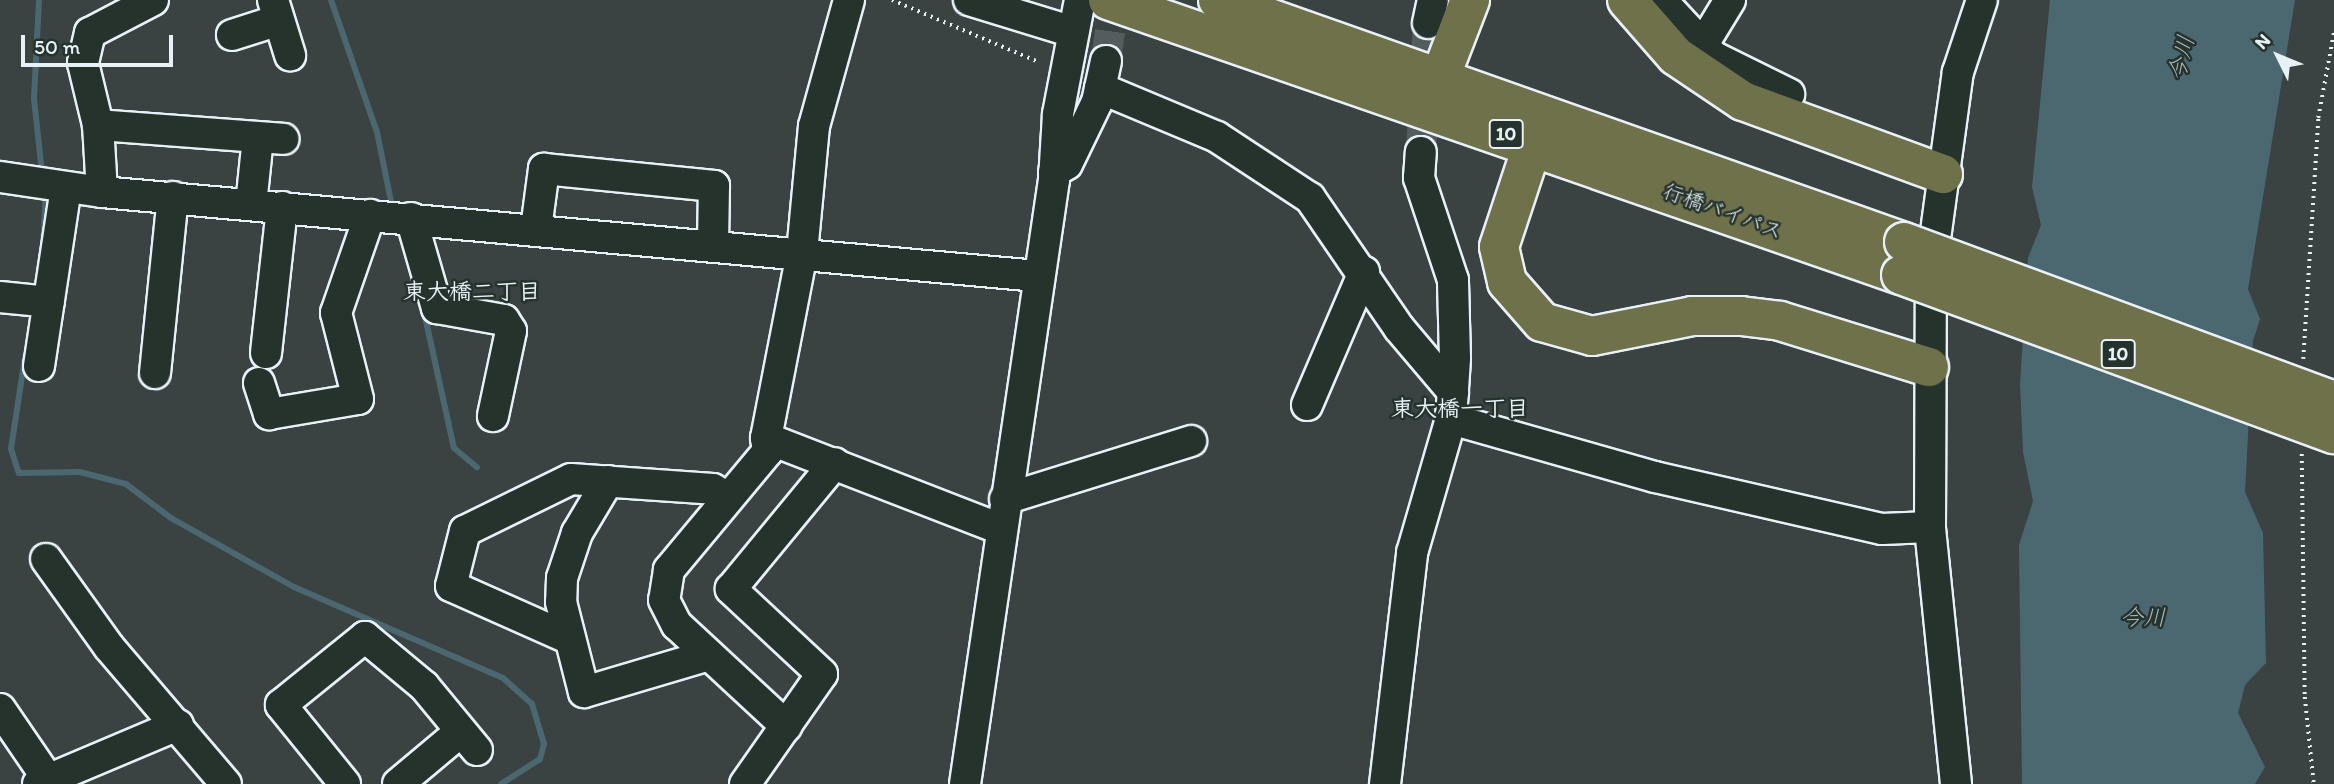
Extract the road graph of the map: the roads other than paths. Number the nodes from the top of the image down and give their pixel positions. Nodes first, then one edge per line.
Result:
1 (153, 0) edge
2 (849, 0) edge
3 (969, 0) edge
4 (1080, 0) edge
5 (1108, 0) edge
6 (1218, 0) edge
7 (1469, 0) edge
8 (1626, 0) edge
9 (1661, 0) edge
10 (1730, 0) edge
11 (1975, 6) edge
12 (276, 10) edge
13 (1073, 32) junction
14 (232, 35) dead end
15 (1702, 46) junction
16 (290, 55) dead end
17 (1440, 78) junction
18 (1789, 94) dead end
19 (98, 125) junction
20 (1533, 144) junction
21 (1421, 152) tunnel mouth
22 (1054, 172) junction
23 (1942, 174) junction
24 (0, 177) edge
25 (66, 188) junction
26 (102, 192) junction
27 (173, 197) junction
28 (251, 205) junction
29 (282, 207) junction
30 (370, 215) junction
31 (411, 218) junction
32 (536, 229) junction
33 (713, 245) junction
34 (802, 253) junction
35 (1902, 258) junction
36 (1364, 272) junction
37 (1037, 276) junction
38 (0, 298) edge
39 (49, 302) junction
40 (266, 353) dead end
41 (39, 366) dead end
42 (1929, 367) junction
43 (155, 373) dead end
44 (259, 383) dead end
45 (2334, 401) edge
46 (1307, 405) dead end
47 (1452, 406) junction
48 (493, 416) dead end
49 (2334, 434) edge
50 (766, 438) junction
51 (1191, 441) dead end
52 (835, 463) junction
53 (608, 481) junction
54 (729, 498) junction
55 (1005, 499) junction
56 (1930, 527) junction
57 (1001, 529) junction
58 (46, 559) dead end
59 (568, 638) junction
60 (709, 655) junction
61 (0, 709) edge
62 (178, 725) junction
63 (786, 726) junction
64 (43, 781) edge
65 (226, 784) edge
66 (345, 784) edge
67 (398, 784) edge
68 (745, 784) edge
69 (965, 784) edge
70 (1385, 784) edge
71 (1956, 784) edge

1 - 19 street
2 - 34 street
3 - 13 street
4 - 13 street
5 - 20 highway, 行橋バイパス / 10
6 - 17 highway, 行橋バイパス / 10
7 - 17 highway
8 - 23 highway
9 - 15 street
10 - 15 street
11 - 23 street
12 - 14 street
12 - 16 street
13 - 22 street
15 - 18 street
17 - 35 highway, 行橋バイパス / 10
19 - 26 street
19 - 28 street
20 - 35 highway, 行橋バイパス / 10
20 - 42 highway
21 - 47 street
22 - 36 street
22 - 37 street
23 - 42 street
24 - 25 street
25 - 26 street
25 - 39 street
26 - 27 street
27 - 28 street
27 - 43 street
28 - 29 street
29 - 30 street
29 - 40 street
30 - 31 street
30 - 44 street
31 - 32 street
31 - 48 street
32 - 33 street
32 - 33 street
33 - 34 street
34 - 37 street
34 - 50 street
35 - 45 highway, 行橋バイパス / 10, bridge
35 - 49 highway, 行橋バイパス / 10, bridge
36 - 46 street
36 - 47 street
37 - 55 street
38 - 39 street
39 - 41 street
42 - 56 street
47 - 56 street
47 - 70 street
50 - 52 street
50 - 54 street
51 - 55 street
52 - 57 street
52 - 63 street
53 - 54 street
53 - 59 street
53 - 59 street
54 - 60 street
55 - 57 street
56 - 71 street
57 - 69 street
58 - 62 street
59 - 60 street
60 - 63 street
61 - 64 street
62 - 64 street
62 - 65 street
63 - 68 street
66 - 67 street

